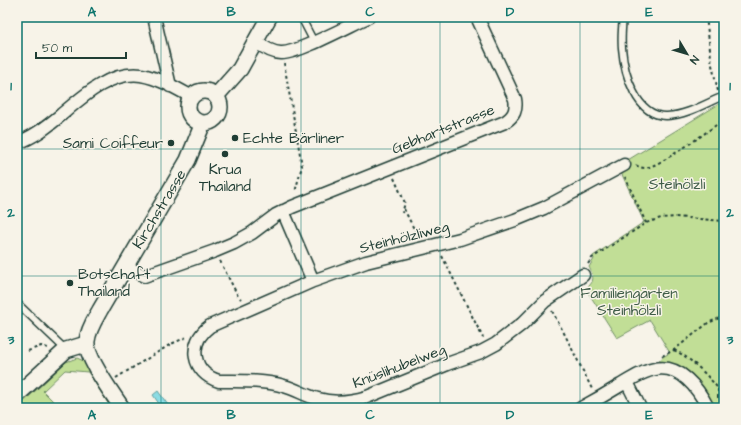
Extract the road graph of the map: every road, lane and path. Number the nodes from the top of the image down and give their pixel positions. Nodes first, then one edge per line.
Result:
1 (154, 17) edge
2 (269, 17) edge
3 (302, 17) edge
4 (368, 17) edge
5 (477, 17) edge
6 (622, 17) edge
7 (706, 17) edge
8 (256, 42) junction
9 (314, 42) junction
10 (282, 54) junction
11 (170, 86) junction
12 (216, 96) junction
13 (192, 97) junction
14 (719, 98) joint
15 (724, 120) edge
16 (204, 123) junction
17 (17, 143) edge
18 (622, 167) junction
19 (389, 168) junction
20 (403, 208) junction
21 (287, 209) junction
22 (402, 213) dead end
23 (724, 221) edge
24 (646, 223) junction
25 (436, 245) junction
26 (423, 248) junction
27 (215, 251) junction
28 (126, 266) junction
29 (583, 275) joint
30 (313, 281) junction
31 (245, 299) dead end
32 (17, 303) edge
33 (549, 307) dead end
34 (724, 316) edge
35 (202, 332) junction
36 (86, 344) junction
37 (488, 348) junction
38 (674, 350) junction
39 (28, 351) dead end
40 (62, 353) junction
41 (657, 368) junction
42 (627, 382) junction
43 (107, 384) junction
44 (590, 384) dead end
45 (718, 389) junction
46 (17, 395) edge
47 (724, 396) edge
48 (719, 402) dead end
49 (122, 408) edge
50 (581, 408) edge
51 (640, 408) edge
52 (708, 408) edge

1 - 11 street
2 - 8 street
3 - 9 lane
4 - 9 street
5 - 19 street, Gebhartstrasse
6 - 14 lane
7 - 14 path
8 - 10 street
8 - 12 street
9 - 10 street
10 - 21 path
11 - 13 street
11 - 17 street
12 - 13 street
12 - 16 street
13 - 16 street
15 - 18 path
16 - 28 street, Kirchstrasse
18 - 24 path
18 - 25 street, Steinhölzliweg
19 - 20 path
19 - 21 street, Gebhartstrasse
20 - 22 path
20 - 26 path
21 - 27 street
21 - 30 street
23 - 24 path
24 - 29 path
25 - 26 street, Steinhölzliweg
25 - 37 path
26 - 30 street, Steinhölzliweg
27 - 28 street
27 - 31 path
28 - 36 street, Kirchstrasse
29 - 37 street, Knüslihubelweg
30 - 35 street
32 - 40 lane
33 - 44 path
34 - 38 path
35 - 37 street, Knüslihubelweg
35 - 43 path
36 - 40 street
36 - 43 street
38 - 41 path
38 - 45 path
39 - 40 path
40 - 46 street
41 - 42 street
41 - 52 street
42 - 50 street
42 - 51 street
43 - 49 street
45 - 47 path
45 - 48 path

